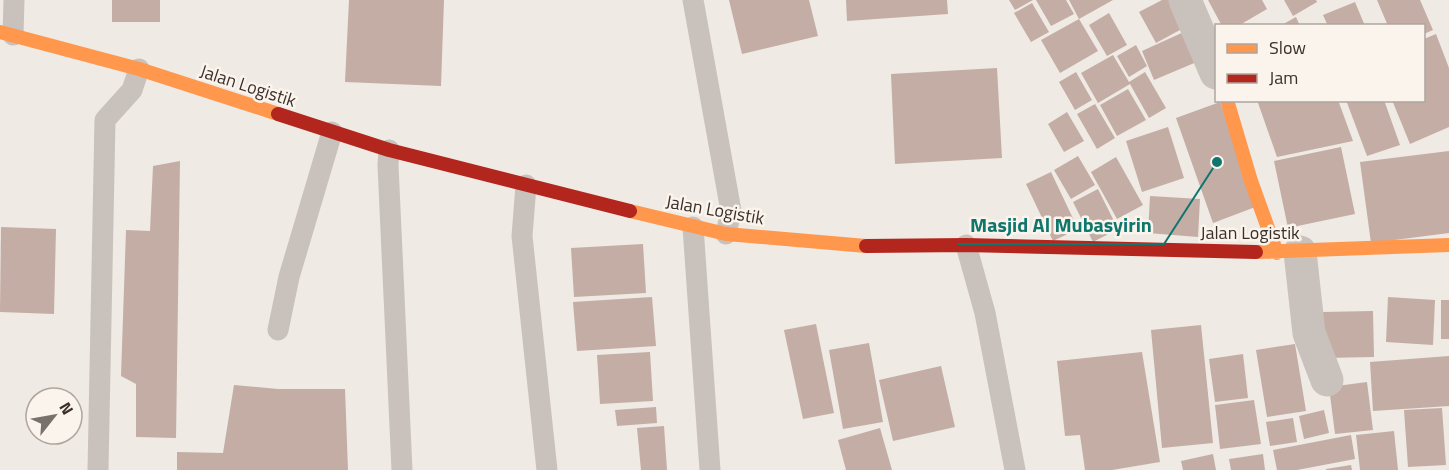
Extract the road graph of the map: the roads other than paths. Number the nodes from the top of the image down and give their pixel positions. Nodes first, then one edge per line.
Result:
1 (15, 0) edge
2 (693, 0) edge
3 (1185, 0) edge
4 (7, 34) edge
5 (139, 69) junction
6 (1215, 71) edge
7 (1228, 102) edge
8 (332, 132) junction
9 (389, 150) junction
10 (526, 185) junction
11 (693, 227) junction
12 (726, 234) junction
13 (966, 245) junction
14 (1449, 245) edge
15 (1288, 252) junction
16 (278, 330) dead end
17 (1327, 380) dead end
18 (98, 470) edge
19 (402, 470) edge
20 (547, 470) edge
21 (710, 470) edge
22 (1015, 470) edge

1 - 4 lane
2 - 12 lane
3 - 6 street
4 - 5 main road, Jalan Logistik
5 - 8 main road, Jalan Logistik
5 - 18 lane
7 - 15 main road
8 - 9 main road, Jalan Logistik
8 - 16 lane
9 - 10 main road, Jalan Logistik
9 - 19 lane
10 - 11 main road, Jalan Logistik
10 - 20 lane
11 - 12 main road, Jalan Logistik
11 - 21 lane
12 - 13 main road, Jalan Logistik
13 - 15 main road, Jalan Logistik
13 - 22 lane
14 - 15 main road, Jalan Logistik
15 - 17 street

